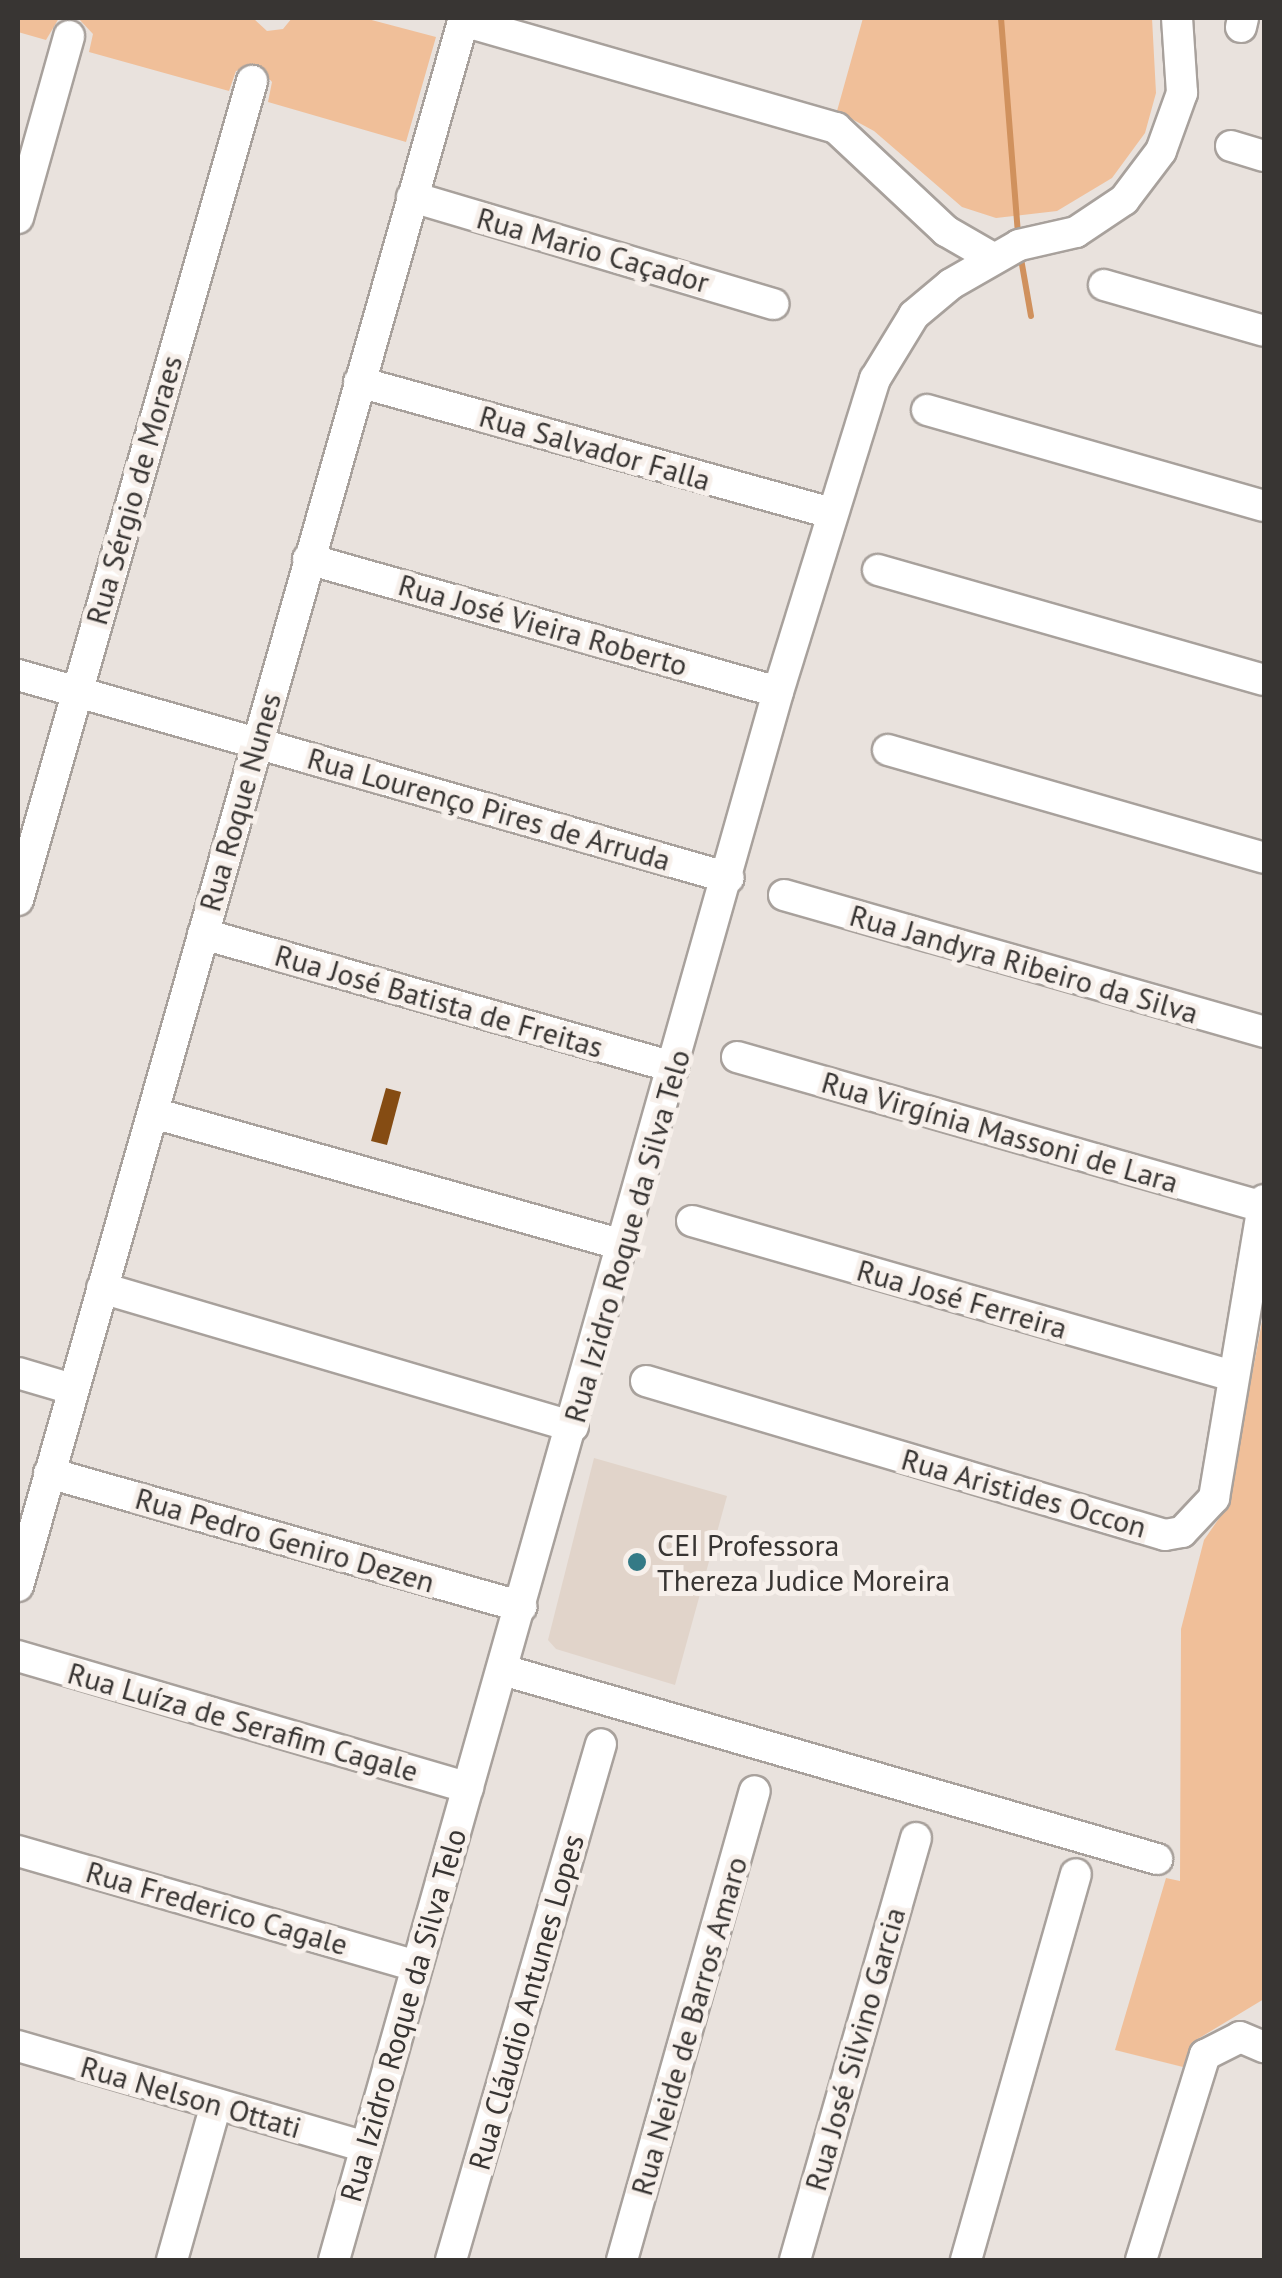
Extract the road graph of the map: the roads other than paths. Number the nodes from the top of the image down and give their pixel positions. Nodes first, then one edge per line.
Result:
1 (1177, 18) edge
2 (463, 19) edge
3 (70, 36) dead end
4 (252, 81) dead end
5 (1231, 146) dead end
6 (1264, 156) edge
7 (412, 197) junction
8 (18, 218) edge
9 (993, 258) junction
10 (1104, 285) dead end
11 (774, 304) dead end
12 (1264, 331) edge
13 (359, 382) junction
14 (927, 410) dead end
15 (1264, 506) edge
16 (831, 512) junction
17 (308, 559) junction
18 (878, 570) dead end
19 (18, 674) edge
20 (1264, 680) edge
21 (778, 692) junction
22 (76, 693) junction
23 (257, 741) junction
24 (888, 750) dead end
25 (1264, 858) edge
26 (729, 878) junction
27 (784, 895) dead end
28 (18, 900) edge
29 (204, 934) junction
30 (1264, 1032) edge
31 (738, 1057) dead end
32 (674, 1067) junction
33 (153, 1113) junction
34 (1264, 1204) edge
35 (692, 1222) dead end
36 (624, 1245) junction
37 (102, 1288) junction
38 (18, 1373) edge
39 (1232, 1376) junction
40 (646, 1381) dead end
41 (72, 1388) junction
42 (573, 1428) junction
43 (49, 1473) junction
44 (18, 1586) edge
45 (521, 1607) junction
46 (18, 1656) edge
47 (503, 1670) junction
48 (601, 1744) dead end
49 (468, 1788) junction
50 (756, 1791) dead end
51 (916, 1838) dead end
52 (18, 1851) edge
53 (1157, 1860) dead end
54 (1076, 1874) dead end
55 (416, 1966) junction
56 (18, 2046) edge
57 (1264, 2047) edge
58 (216, 2104) junction
59 (366, 2146) junction
60 (172, 2260) edge
61 (334, 2260) edge
62 (451, 2260) edge
63 (622, 2260) edge
64 (795, 2260) edge
65 (966, 2260) edge
66 (1142, 2260) edge

1 - 9 street, Rua Izidro Roque da Silva Telo
2 - 7 street, Rua Roque Nunes
2 - 9 street
3 - 8 street
4 - 22 street, Rua Sérgio de Moraes
5 - 6 street
7 - 11 street, Rua Mario Caçador
7 - 13 street, Rua Roque Nunes
9 - 16 street, Rua Izidro Roque da Silva Telo
10 - 12 street
13 - 16 street, Rua Salvador Falla
13 - 17 street, Rua Roque Nunes
14 - 15 street
16 - 21 street, Rua Izidro Roque da Silva Telo
17 - 21 street, Rua José Vieira Roberto
17 - 23 street, Rua Roque Nunes
18 - 20 street
19 - 22 street, Rua Lourenço Pires de Arruda
21 - 26 street, Rua Izidro Roque da Silva Telo
22 - 23 street, Rua Lourenço Pires de Arruda
22 - 28 street, Rua Sérgio de Moraes
23 - 26 street, Rua Lourenço Pires de Arruda
23 - 29 street, Rua Roque Nunes
24 - 25 street
26 - 32 street, Rua Izidro Roque da Silva Telo
27 - 30 street, Rua Jandyra Ribeiro da Silva
29 - 32 street, Rua José Batista de Freitas
29 - 33 street, Rua Roque Nunes
31 - 34 street, Rua Virgínia Massoni de Lara
32 - 36 street, Rua Izidro Roque da Silva Telo
33 - 36 street
33 - 37 street, Rua Roque Nunes
34 - 39 street, Rua Aristides Occon
35 - 39 street, Rua José Ferreira
36 - 42 street, Rua Izidro Roque da Silva Telo
37 - 41 street, Rua Roque Nunes
37 - 42 street
38 - 41 street
39 - 40 street, Rua Aristides Occon
41 - 43 street, Rua Roque Nunes
42 - 45 street, Rua Izidro Roque da Silva Telo
43 - 44 street, Rua Roque Nunes
43 - 45 street, Rua Pedro Geniro Dezen
45 - 47 street, Rua Izidro Roque da Silva Telo
46 - 49 street, Rua Luíza de Serafim Cagale
47 - 49 street, Rua Izidro Roque da Silva Telo
47 - 53 street
48 - 62 street, Rua Cláudio Antunes Lopes
49 - 55 street, Rua Izidro Roque da Silva Telo
50 - 63 street, Rua Neide de Barros Amaro
51 - 64 street, Rua José Silvino Garcia
52 - 55 street, Rua Frederico Cagale
54 - 65 street
55 - 59 street, Rua Izidro Roque da Silva Telo
56 - 58 street, Rua Nelson Ottati
57 - 66 street
58 - 59 street, Rua Nelson Ottati
58 - 60 street
59 - 61 street, Rua Izidro Roque da Silva Telo

